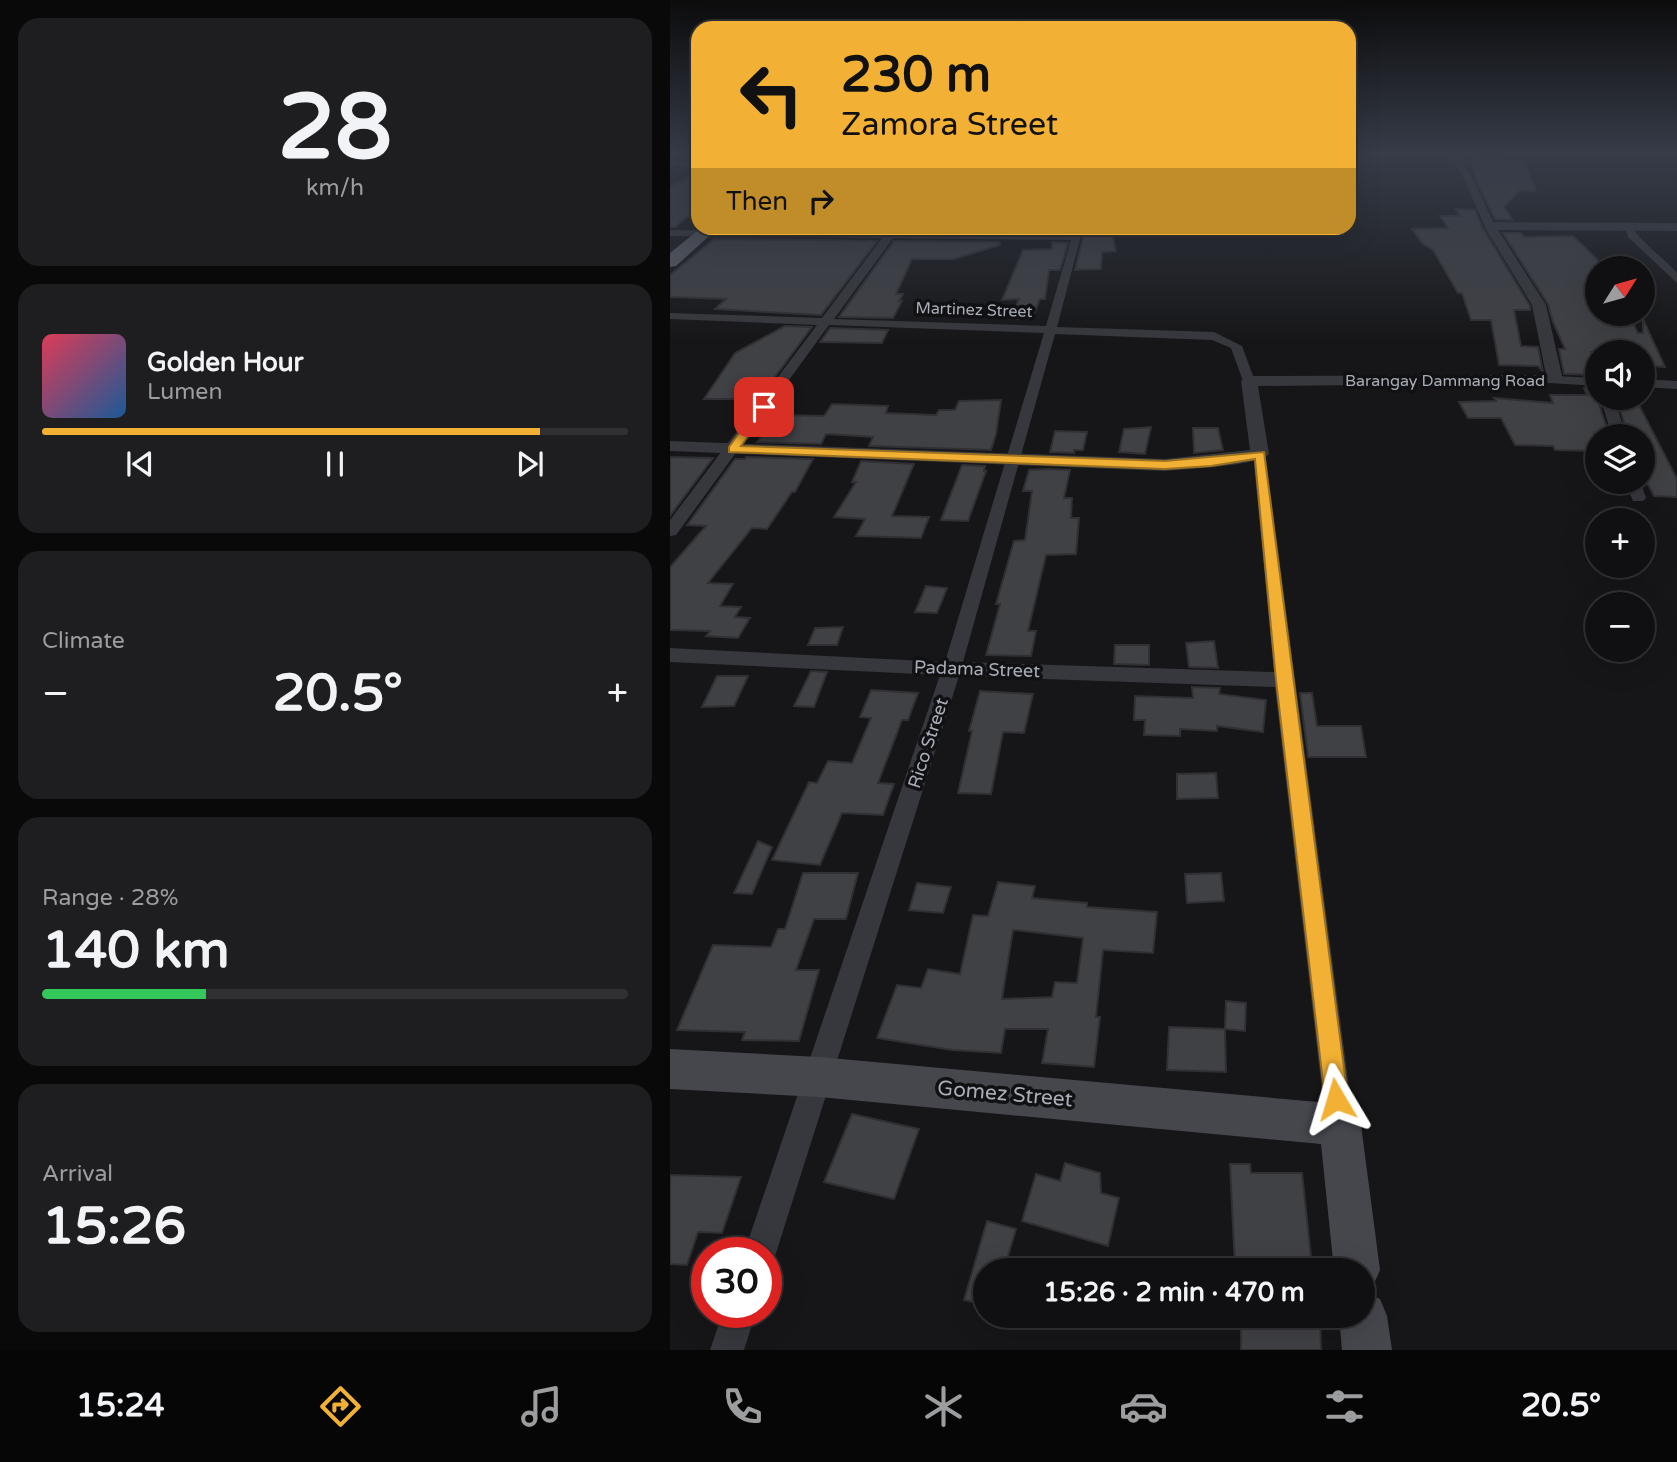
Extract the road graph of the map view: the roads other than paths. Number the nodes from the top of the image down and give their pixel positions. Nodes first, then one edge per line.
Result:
1 (1485, 216) edge
2 (1490, 226) junction
3 (1627, 226) junction
4 (1677, 227) edge
5 (691, 231) edge
6 (670, 233) edge
7 (700, 235) edge
8 (890, 235) edge
9 (1077, 235) edge
10 (670, 262) edge
11 (1677, 280) edge
12 (670, 316) edge
13 (826, 321) junction
14 (1050, 328) junction
15 (1555, 380) junction
16 (1249, 381) junction
17 (1585, 381) edge
18 (1655, 384) edge
19 (1677, 385) edge
20 (670, 446) edge
21 (733, 449) junction
22 (1260, 454) junction
23 (1014, 460) junction
24 (1637, 494) edge
25 (1638, 498) dead end
26 (670, 531) edge
27 (670, 655) edge
28 (952, 669) junction
29 (1284, 680) junction
30 (670, 1069) edge
31 (819, 1077) junction
32 (1340, 1125) junction
33 (765, 1237) edge
34 (1356, 1258) edge
35 (735, 1328) edge
36 (1364, 1328) edge
37 (727, 1350) edge
38 (1367, 1350) edge

1 - 2 street
2 - 3 street
2 - 15 street, Barangay Dammang Road
3 - 4 street
3 - 11 street
5 - 6 street
7 - 10 highway
8 - 13 street
9 - 14 street, Rico Street
12 - 13 street, Martinez Street
13 - 14 street, Martinez Street
13 - 21 street
14 - 16 street, Martinez Street
14 - 23 street, Rico Street
15 - 16 street, Barangay Dammang Road
15 - 17 street
16 - 22 street
18 - 19 street
20 - 21 street
21 - 23 street
21 - 26 street
22 - 23 street
22 - 29 street
23 - 28 street, Rico Street
24 - 25 street
27 - 28 street, Padama Street
28 - 29 street, Padama Street
28 - 31 street, Rico Street
29 - 32 street
30 - 31 main road, Gomez Street
31 - 32 main road, Gomez Street
31 - 33 street, Rico Street
32 - 34 main road
35 - 37 street
36 - 38 main road

